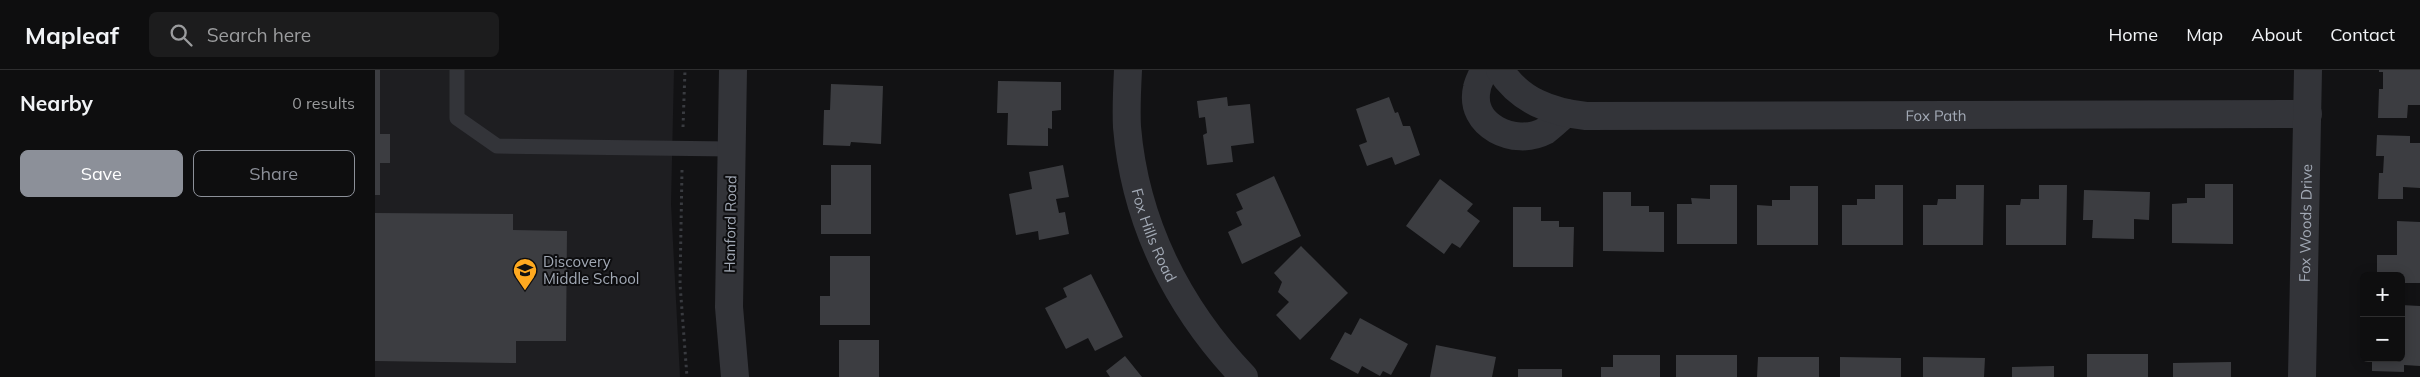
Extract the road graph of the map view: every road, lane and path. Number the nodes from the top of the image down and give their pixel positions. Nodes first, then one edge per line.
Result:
1 (457, 70) edge
2 (685, 70) edge
3 (733, 70) edge
4 (1128, 70) edge
5 (1484, 70) edge
6 (1500, 70) edge
7 (2308, 70) edge
8 (1566, 114) junction
9 (2308, 114) junction
10 (683, 148) junction
11 (731, 149) junction
12 (687, 377) edge
13 (735, 377) edge
14 (1244, 377) edge
15 (2302, 377) edge

1 - 10 lane
2 - 10 path
3 - 11 street, Hanford Road
4 - 14 street, Fox Hills Road
5 - 8 street
6 - 8 street, Fox Path
7 - 9 street, Fox Woods Drive
8 - 9 street, Fox Path
9 - 15 street, Fox Woods Drive
10 - 11 lane
10 - 12 path
11 - 13 street, Hanford Road

